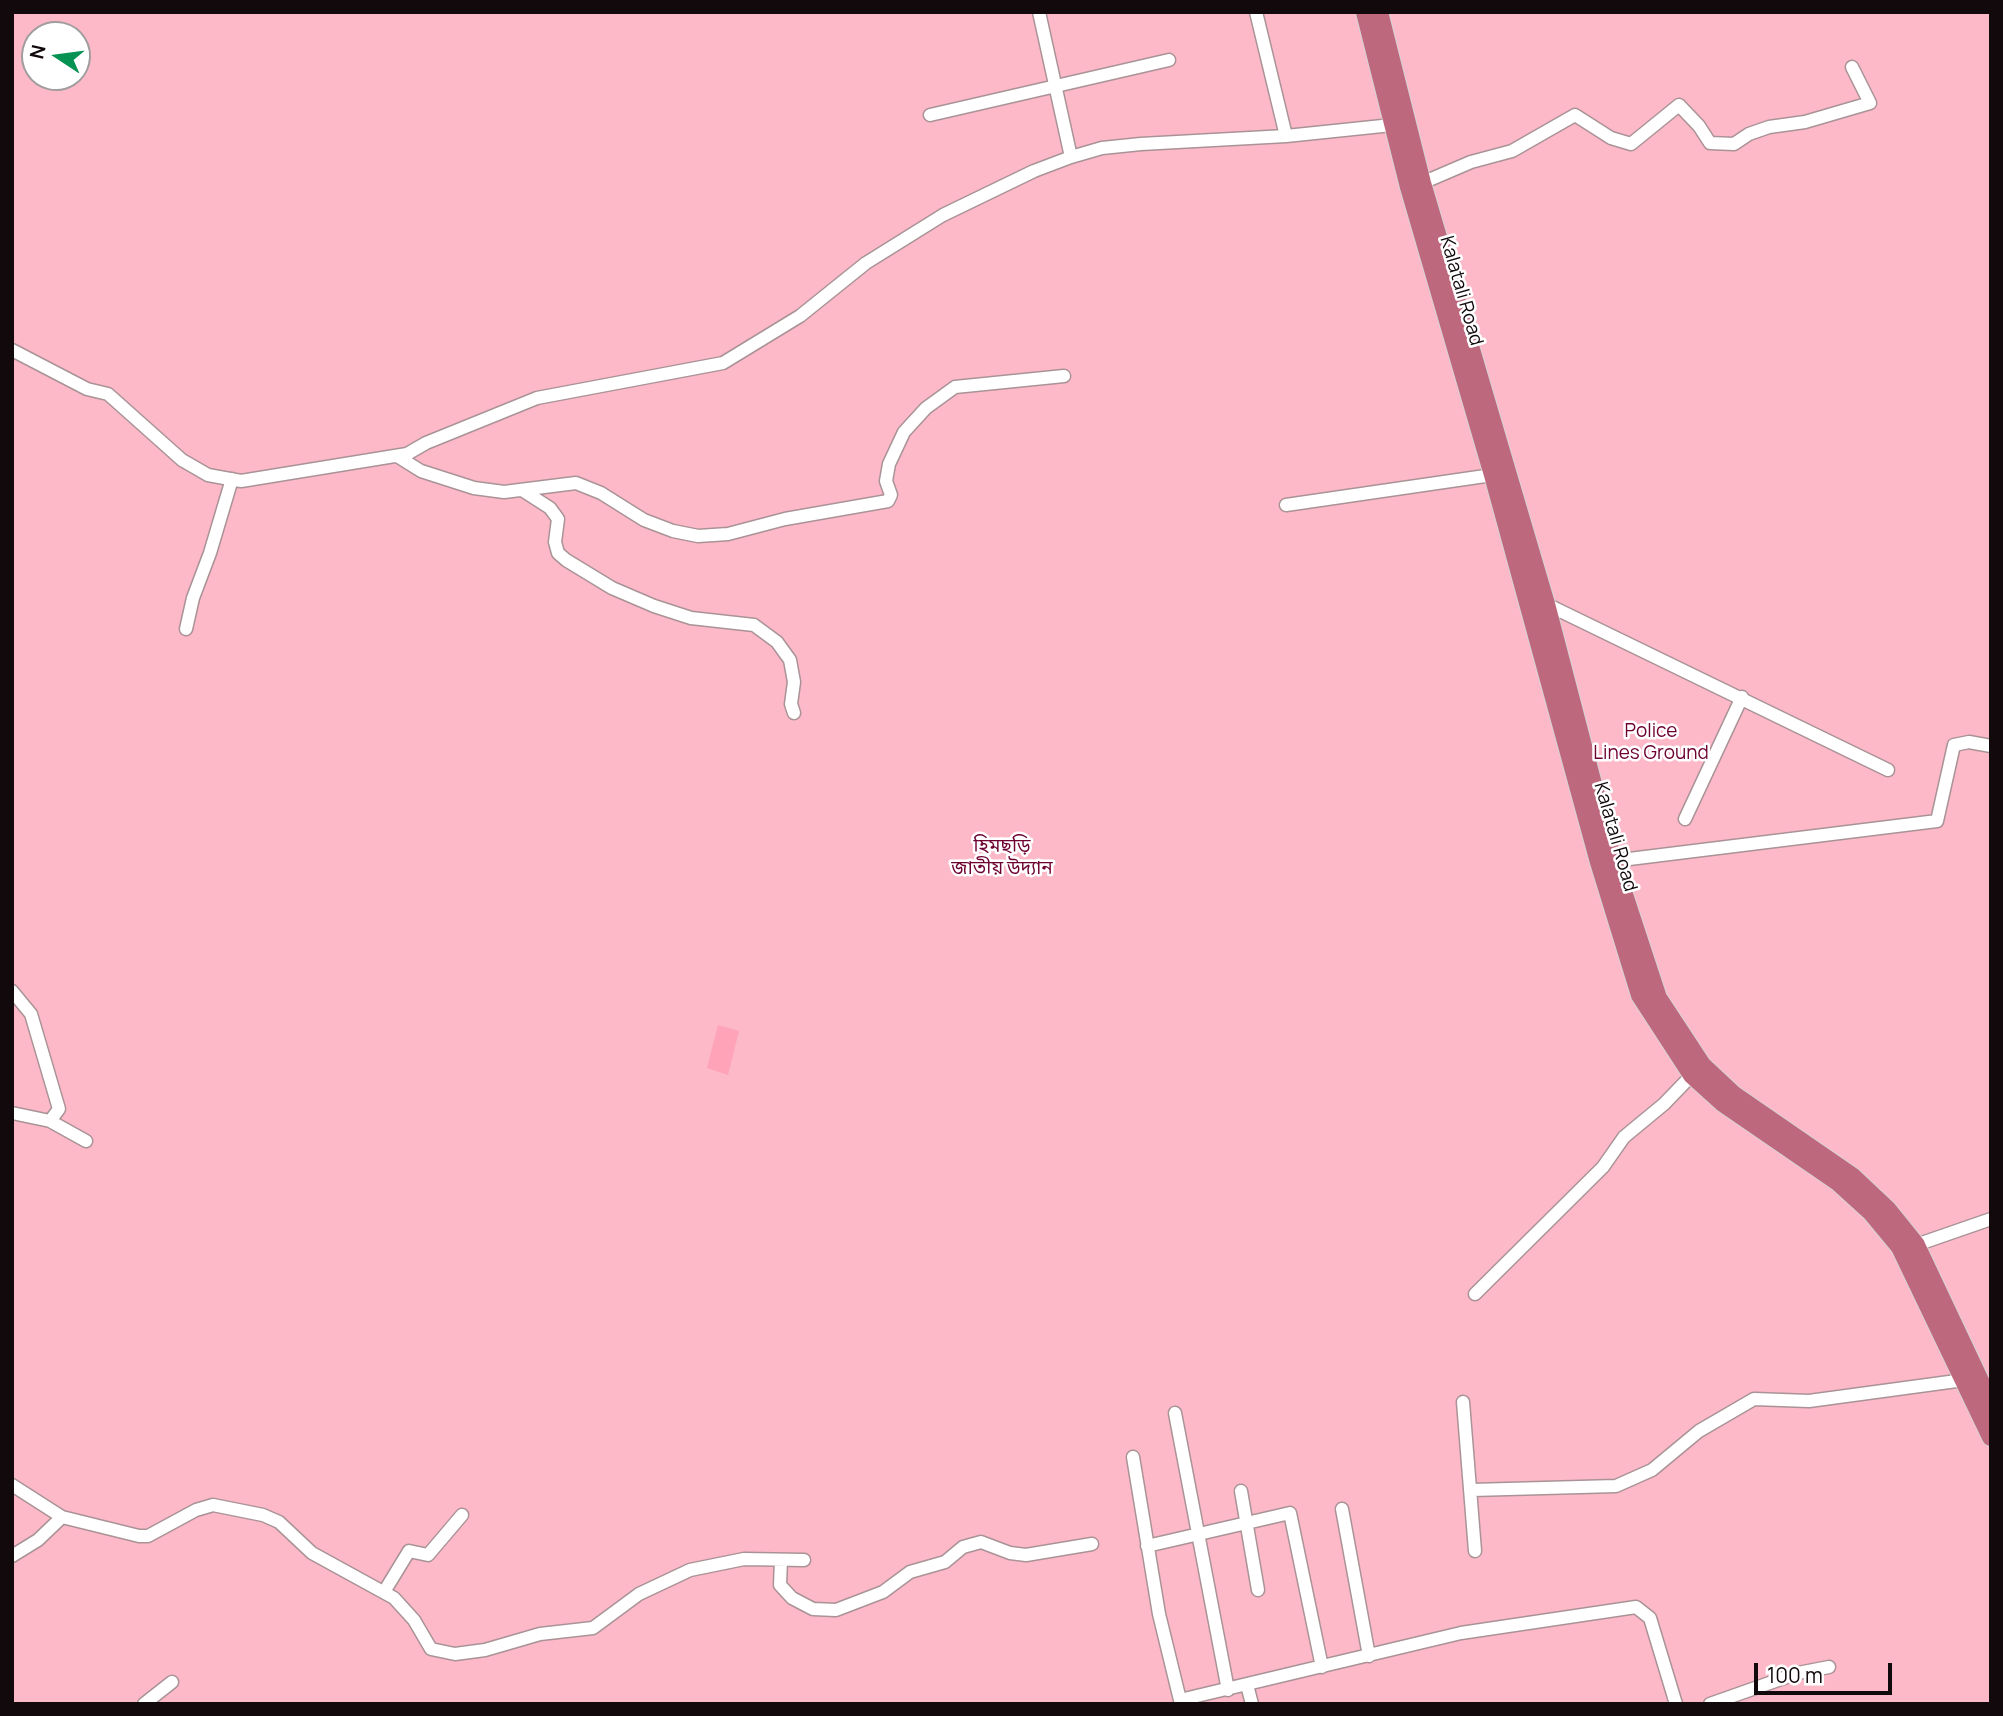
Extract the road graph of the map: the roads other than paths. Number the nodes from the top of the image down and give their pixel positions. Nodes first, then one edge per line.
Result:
1 (1039, 12) edge
2 (1256, 12) edge
3 (1365, 12) edge
4 (1379, 12) edge
5 (1169, 60) dead end
6 (1852, 67) dead end
7 (1055, 87) junction
8 (930, 115) dead end
9 (1392, 125) junction
10 (1286, 136) junction
11 (1071, 157) junction
12 (1422, 183) junction
13 (12, 350) edge
14 (1064, 376) dead end
15 (402, 455) junction
16 (1499, 474) junction
17 (232, 479) junction
18 (522, 490) junction
19 (1286, 505) dead end
20 (1546, 604) junction
21 (186, 629) dead end
22 (1545, 635) junction
23 (1742, 697) junction
24 (794, 713) dead end
25 (1991, 746) edge
26 (1888, 770) dead end
27 (1685, 819) dead end
28 (1613, 861) junction
29 (12, 991) edge
30 (1692, 1075) junction
31 (12, 1113) edge
32 (50, 1121) junction
33 (86, 1141) dead end
34 (1991, 1219) edge
35 (1916, 1245) junction
36 (1475, 1294) dead end
37 (1959, 1353) junction
38 (1964, 1380) junction
39 (1463, 1402) dead end
40 (1991, 1404) edge
41 (1175, 1413) dead end
42 (1991, 1437) edge
43 (1133, 1457) dead end
44 (12, 1485) edge
45 (1472, 1490) junction
46 (1241, 1491) dead end
47 (1342, 1509) dead end
48 (462, 1515) dead end
49 (62, 1517) junction
50 (1245, 1523) junction
51 (1197, 1534) junction
52 (1092, 1544) dead end
53 (1147, 1546) junction
54 (1475, 1551) dead end
55 (12, 1556) edge
56 (780, 1560) junction
57 (804, 1560) dead end
58 (1258, 1590) dead end
59 (384, 1592) junction
60 (1369, 1656) junction
61 (1322, 1667) junction
62 (1829, 1667) dead end
63 (172, 1682) dead end
64 (1247, 1685) junction
65 (1228, 1690) junction
66 (1180, 1702) edge
67 (144, 1704) edge
68 (1252, 1704) edge
69 (1676, 1704) edge
70 (1710, 1704) edge

1 - 7 street
2 - 10 street
3 - 9 highway, Kalatali Road
4 - 12 highway, Kalatali Road
5 - 7 street
6 - 12 street
7 - 8 street
7 - 11 street
9 - 10 street
9 - 16 highway, Kalatali Road
10 - 11 street
11 - 15 street
12 - 16 highway, Kalatali Road
13 - 17 street
14 - 18 street
15 - 17 street
15 - 18 street
16 - 19 street
16 - 20 highway, Kalatali Road
16 - 22 highway, Kalatali Road
17 - 21 street
18 - 24 street
20 - 22 highway, Kalatali Road
20 - 23 street
22 - 28 highway, Kalatali Road
22 - 30 highway, Kalatali Road
23 - 26 street
23 - 27 street
25 - 28 street
28 - 35 highway, Kalatali Road
29 - 32 street
30 - 36 street
30 - 37 highway, Kalatali Road
31 - 32 street
32 - 33 street
34 - 35 street
35 - 37 highway, Kalatali Road
37 - 38 highway, Kalatali Road
37 - 40 highway, Kalatali Road
38 - 42 highway, Kalatali Road
38 - 45 street
39 - 45 street
41 - 51 street
43 - 53 street
44 - 49 street
45 - 54 street
46 - 50 street
47 - 60 street
48 - 59 street
49 - 55 street
49 - 59 street
50 - 51 street
50 - 58 street
50 - 61 street
51 - 53 street
51 - 65 street
52 - 56 street
53 - 66 street
56 - 57 street
56 - 59 street
60 - 61 street
60 - 69 street
61 - 64 street
62 - 70 street
63 - 67 street
64 - 65 street
64 - 68 street
65 - 66 street

